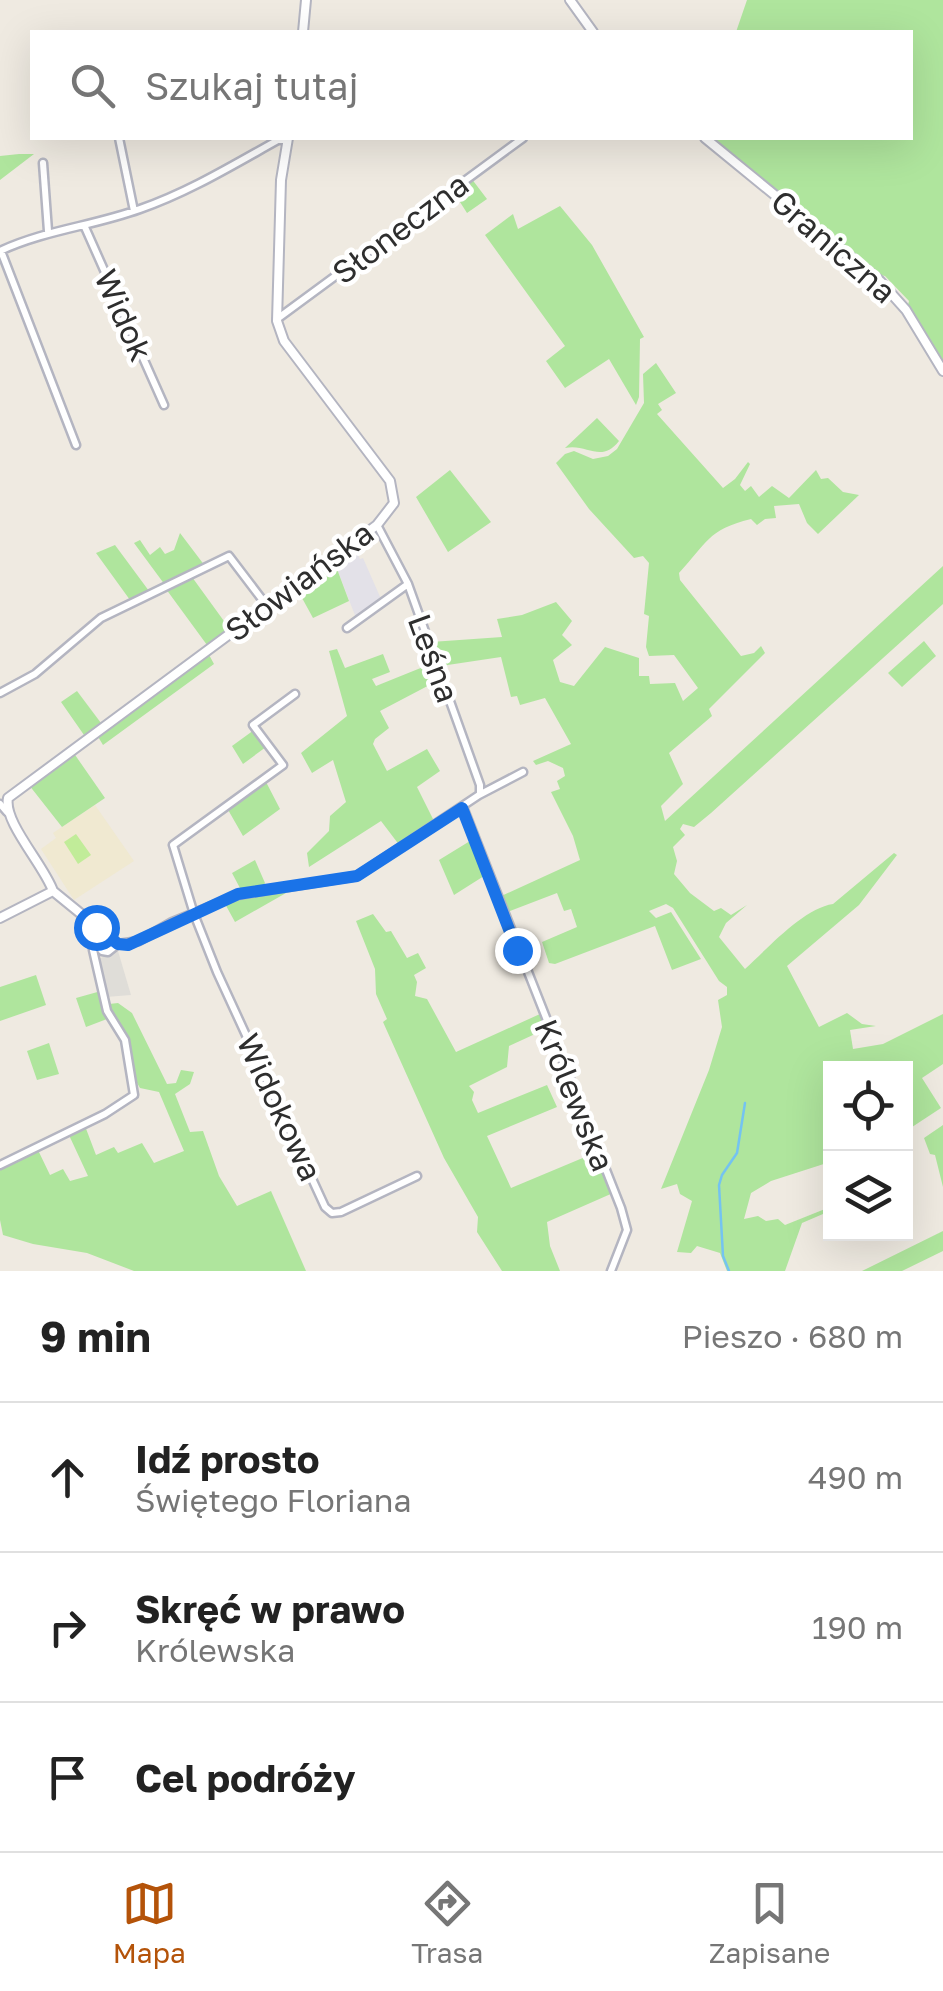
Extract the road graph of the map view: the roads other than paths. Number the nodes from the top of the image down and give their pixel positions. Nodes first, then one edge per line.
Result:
1 (306, 0) edge
2 (570, 0) edge
3 (303, 30) edge
4 (592, 30) edge
5 (119, 140) edge
6 (278, 140) edge
7 (288, 140) edge
8 (520, 140) edge
9 (707, 140) edge
10 (43, 163) dead end
11 (134, 211) junction
12 (84, 225) junction
13 (48, 232) junction
14 (0, 251) edge
15 (277, 318) junction
16 (943, 371) edge
17 (164, 405) dead end
18 (76, 445) dead end
19 (377, 525) junction
20 (408, 584) junction
21 (267, 606) junction
22 (347, 628) dead end
23 (0, 693) edge
24 (294, 694) dead end
25 (523, 772) dead end
26 (480, 795) junction
27 (0, 804) edge
28 (462, 808) junction
29 (7, 812) junction
30 (53, 890) junction
31 (194, 914) junction
32 (0, 918) edge
33 (96, 927) junction
34 (94, 940) junction
35 (118, 944) junction
36 (108, 952) junction
37 (94, 958) junction
38 (0, 1165) edge
39 (417, 1176) dead end
40 (611, 1271) edge

1 - 3 street
2 - 4 street
5 - 11 street
6 - 11 street
7 - 15 street, Słowiańska
8 - 15 street, Słoneczna
9 - 16 street, Graniczna
10 - 13 street
11 - 12 street
12 - 13 street
12 - 17 street, Widok
13 - 14 street
14 - 18 street
15 - 19 street, Słowiańska
19 - 20 street, Leśna
19 - 21 street, Słowiańska
20 - 22 street
20 - 26 street, Leśna
21 - 23 street
21 - 29 street, Słowiańska
24 - 31 street, Widokowa
25 - 26 street
26 - 28 street
27 - 29 street
28 - 31 street
28 - 40 street, Królewska
29 - 30 street
30 - 32 street
30 - 33 street
31 - 35 street
31 - 39 street, Widokowa
33 - 34 street
33 - 35 street
34 - 36 street
34 - 37 street
35 - 36 street
36 - 37 street
37 - 38 street

